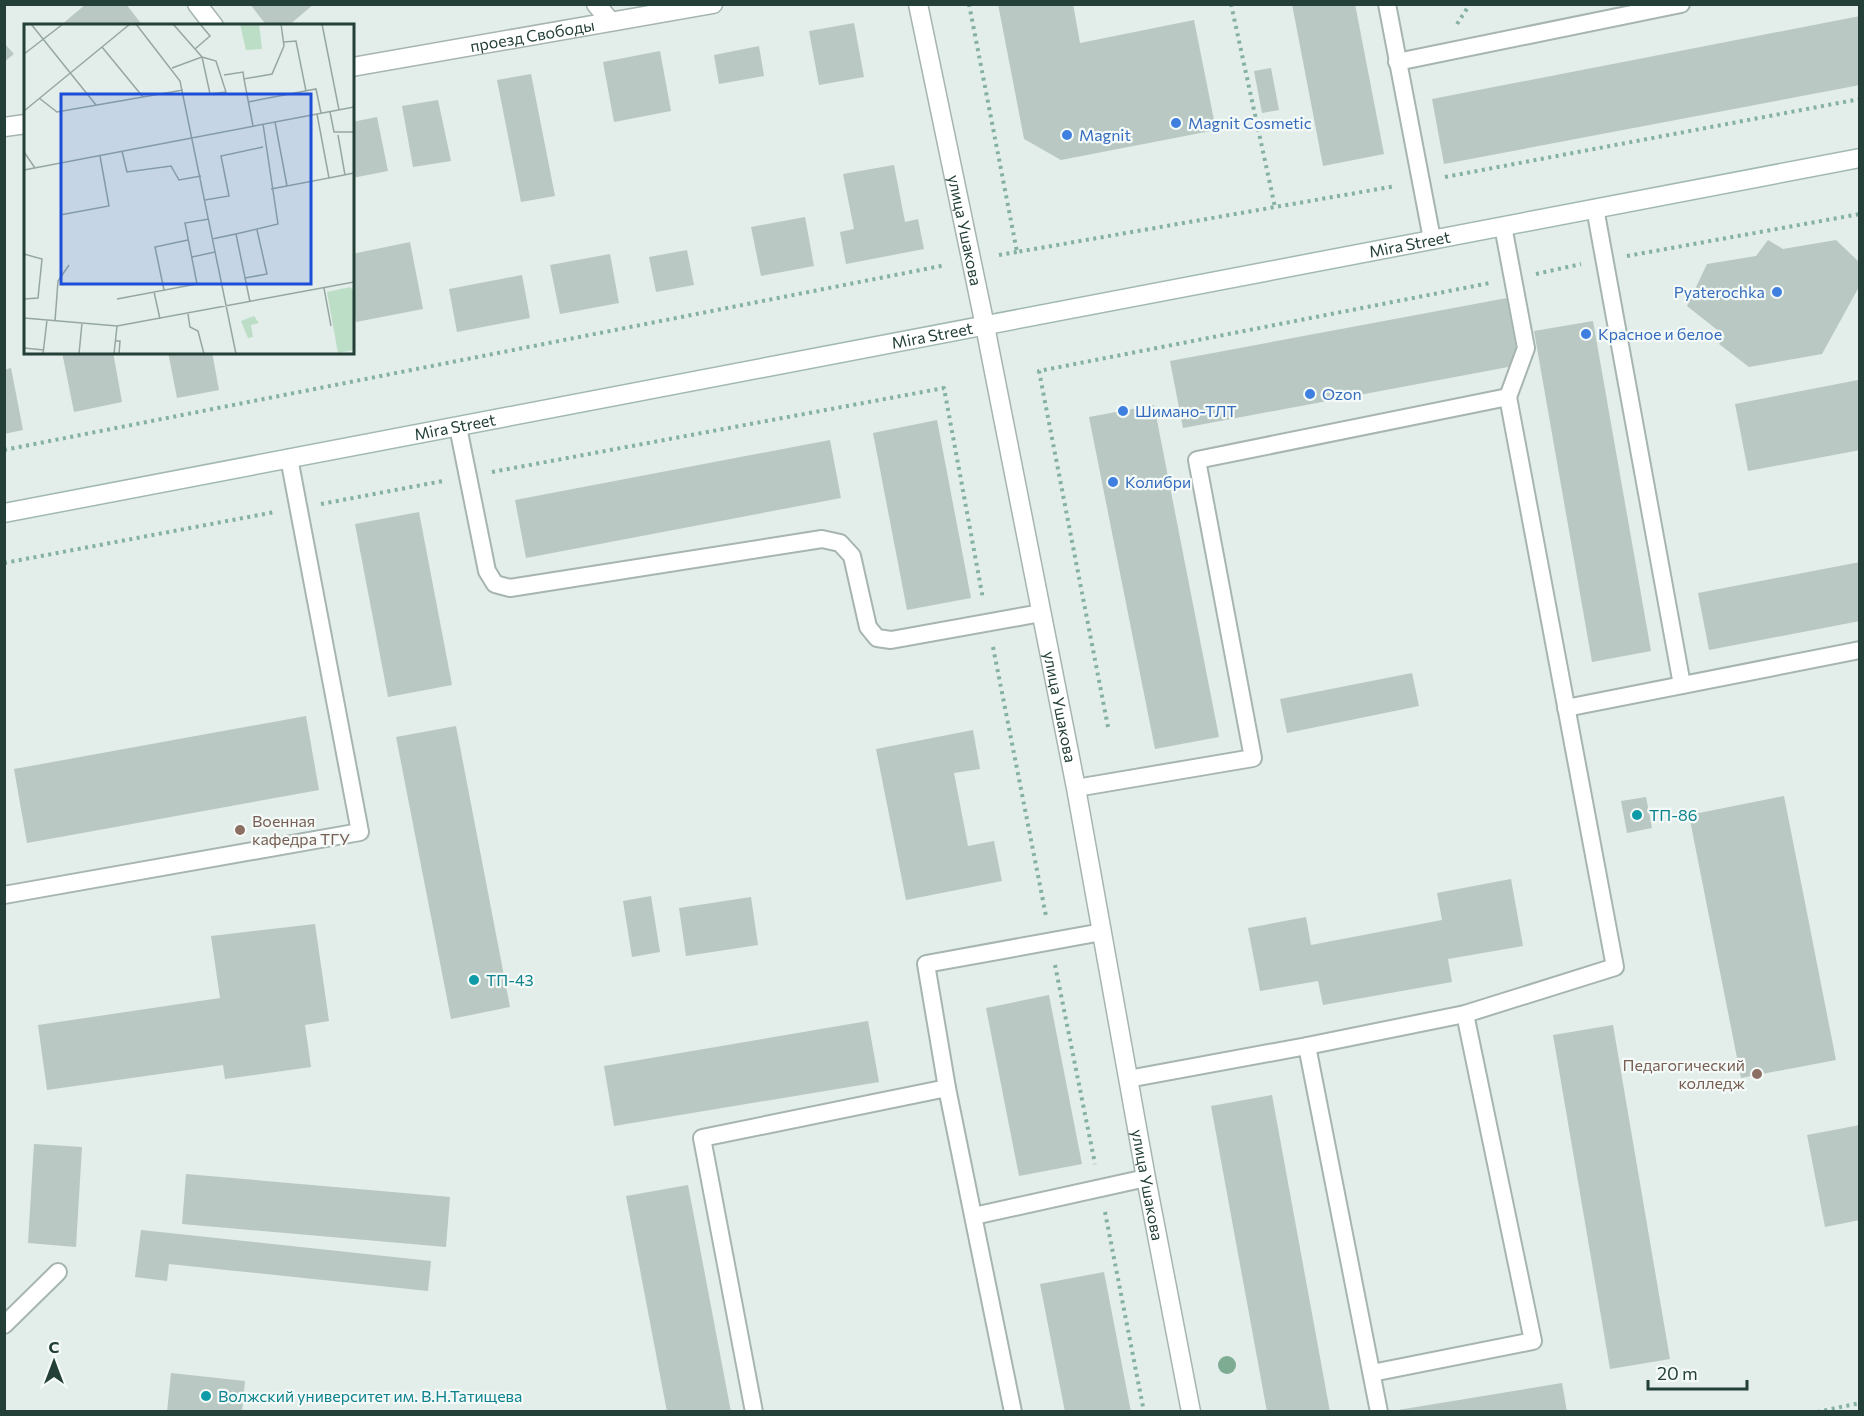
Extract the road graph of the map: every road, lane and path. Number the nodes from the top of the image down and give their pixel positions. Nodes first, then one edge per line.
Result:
1 (197, 4) edge
2 (596, 4) edge
3 (713, 4) edge
4 (918, 4) edge
5 (969, 4) edge
6 (1231, 4) edge
7 (1387, 4) edge
8 (1681, 4) edge
9 (610, 21) junction
10 (212, 24) edge
11 (1397, 62) junction
12 (354, 67) edge
13 (1860, 99) edge
14 (24, 124) edge
15 (4, 128) edge
16 (1860, 158) edge
17 (1421, 182) junction
18 (1275, 207) junction
19 (1595, 208) junction
20 (1860, 214) edge
21 (1503, 226) junction
22 (1432, 239) junction
23 (1017, 252) junction
24 (999, 255) dead end
25 (1604, 260) junction
26 (947, 264) dead end
27 (1514, 278) junction
28 (985, 326) junction
29 (1508, 397) junction
30 (458, 427) junction
31 (4, 450) edge
32 (289, 458) junction
33 (468, 476) junction
34 (298, 508) junction
35 (4, 513) edge
36 (4, 562) edge
37 (1041, 613) junction
38 (988, 623) junction
39 (1860, 651) edge
40 (1682, 685) junction
41 (1566, 708) junction
42 (1108, 727) dead end
43 (1076, 788) junction
44 (4, 895) edge
45 (1102, 932) junction
46 (1051, 942) junction
47 (1465, 1014) junction
48 (1307, 1046) junction
49 (1128, 1079) junction
50 (948, 1088) junction
51 (1146, 1178) junction
52 (1100, 1188) junction
53 (974, 1216) junction
54 (58, 1272) dead end
55 (4, 1325) edge
56 (1372, 1373) junction
57 (1860, 1403) edge
58 (754, 1412) edge
59 (1013, 1412) edge
60 (1144, 1412) edge
61 (1191, 1412) edge
62 (1380, 1412) edge
63 (1817, 1412) edge

1 - 10 main road
2 - 9 main road
3 - 9 main road, проезд Свободы
4 - 28 main road, улица Ушакова
5 - 23 path
6 - 18 path
7 - 11 lane
8 - 11 lane
9 - 12 main road, проезд Свободы
11 - 17 lane
13 - 17 path
14 - 15 main road
16 - 19 main road, Mira Street
17 - 18 path
17 - 22 lane
18 - 23 path
19 - 21 main road, Mira Street
19 - 25 lane
20 - 25 path
21 - 22 main road, Mira Street
21 - 27 lane
22 - 28 main road, Mira Street
23 - 24 path
25 - 27 path
25 - 40 lane
26 - 31 path
27 - 29 lane
27 - 42 path
28 - 30 main road, Mira Street
28 - 37 main road, улица Ушакова
29 - 41 lane
29 - 43 lane
30 - 32 main road, Mira Street
30 - 33 lane
32 - 34 lane
32 - 35 main road, Mira Street
33 - 34 path
33 - 38 lane
33 - 38 path
34 - 36 path
34 - 44 lane
37 - 38 lane
37 - 43 main road, улица Ушакова
38 - 46 path
39 - 40 lane
40 - 41 lane
41 - 47 lane
43 - 45 main road, улица Ушакова
45 - 46 lane
45 - 49 main road, улица Ушакова
46 - 50 lane
46 - 52 path
47 - 48 lane
47 - 56 lane
48 - 49 lane
48 - 56 lane
49 - 51 main road, улица Ушакова
50 - 53 lane
50 - 58 lane
51 - 52 lane
51 - 61 main road, улица Ушакова
52 - 53 lane
52 - 60 path
53 - 59 lane
54 - 55 lane
56 - 62 lane
57 - 63 path

